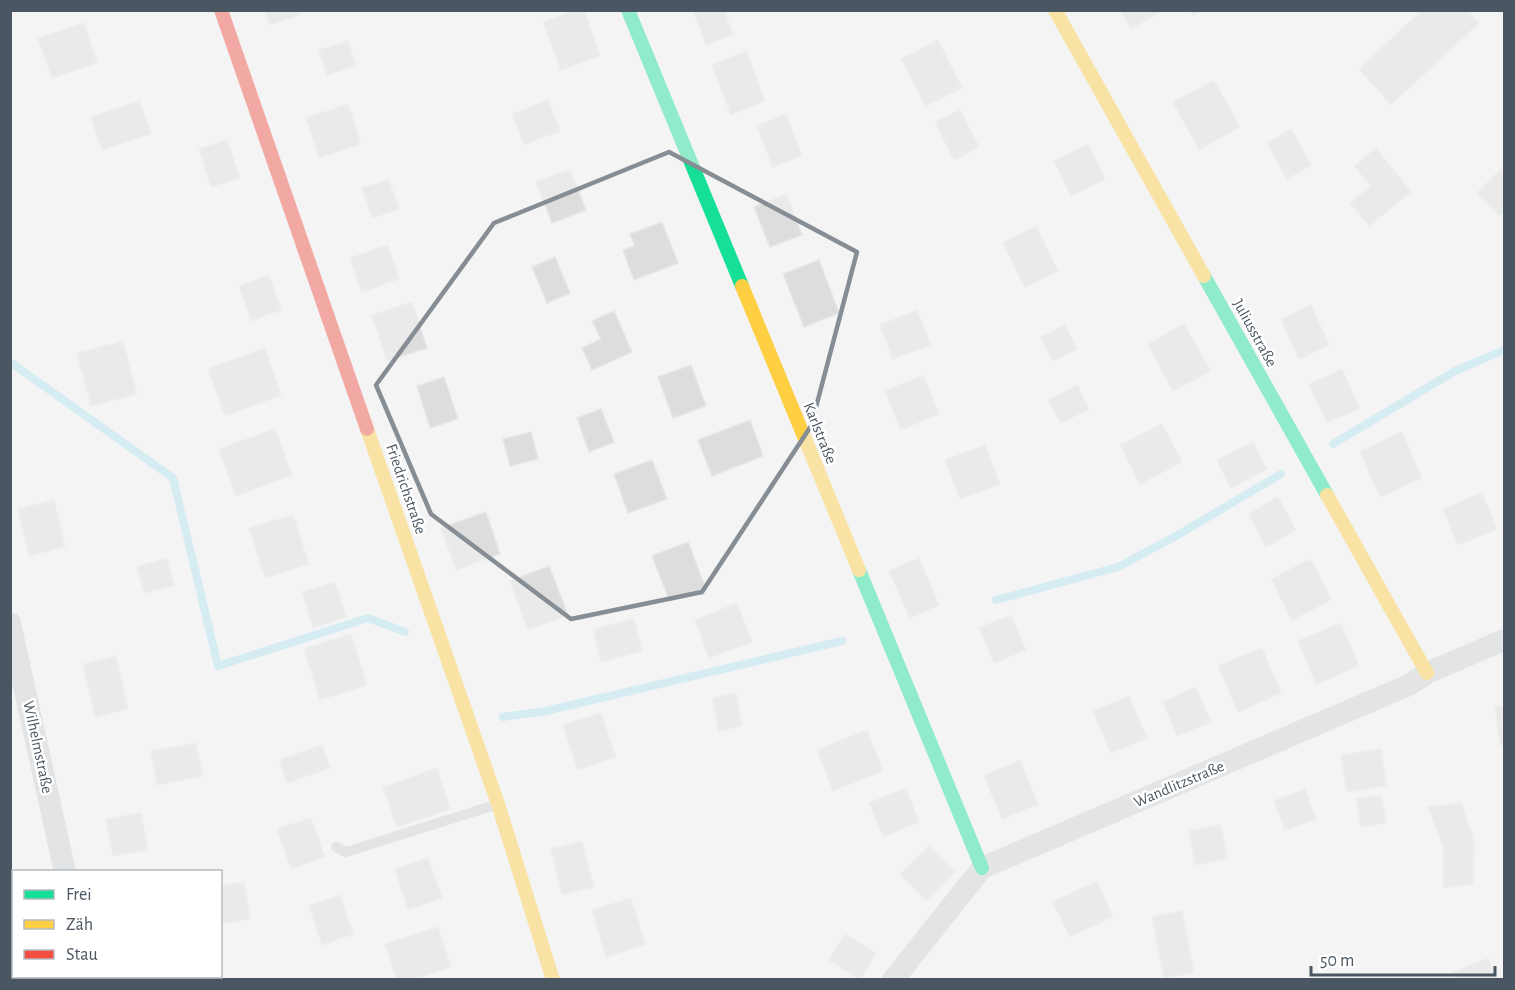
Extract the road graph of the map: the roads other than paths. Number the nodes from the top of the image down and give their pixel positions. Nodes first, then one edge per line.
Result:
1 (221, 10) edge
2 (628, 10) edge
3 (1055, 10) edge
4 (10, 623) edge
5 (1504, 640) edge
6 (1426, 673) junction
7 (498, 804) junction
8 (336, 847) dead end
9 (982, 868) junction
10 (65, 870) edge
11 (553, 980) edge
12 (893, 980) edge

1 - 7 street, Friedrichstraße
2 - 9 street, Karlstraße
3 - 6 street, Juliusstraße
4 - 10 street, Wilhelmstraße
5 - 6 street, Wandlitzstraße
6 - 9 street, Wandlitzstraße
7 - 8 lane
7 - 11 street, Friedrichstraße
9 - 12 street, Wandlitzstraße

